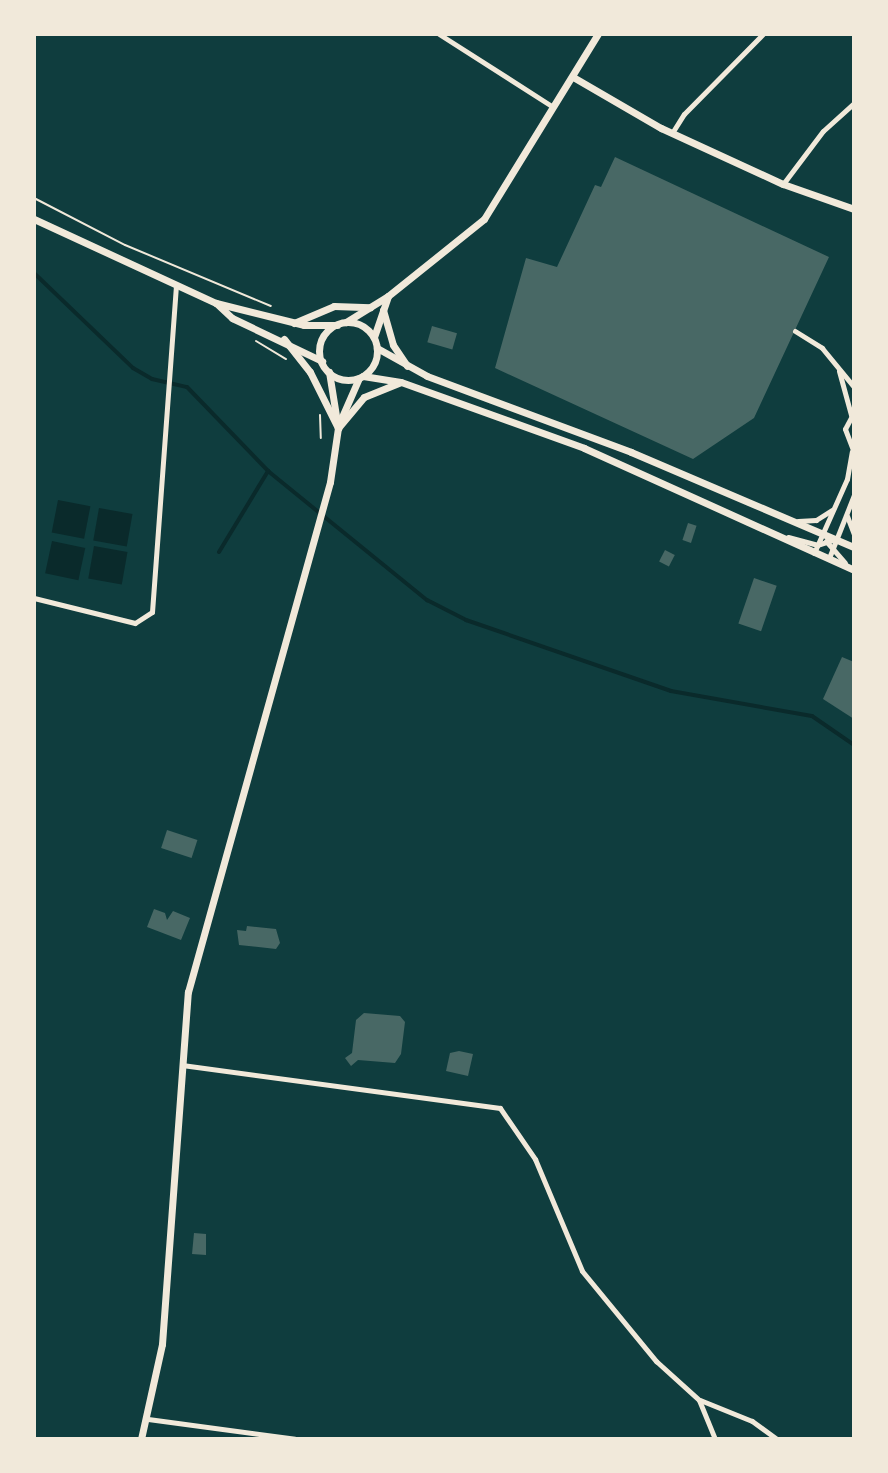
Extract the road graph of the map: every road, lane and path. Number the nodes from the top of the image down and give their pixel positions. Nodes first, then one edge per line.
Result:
1 (439, 34) edge
2 (598, 34) edge
3 (763, 34) edge
4 (573, 77) junction
5 (854, 103) edge
6 (554, 107) junction
7 (672, 133) junction
8 (783, 184) junction
9 (34, 198) edge
10 (854, 209) edge
11 (34, 219) edge
12 (176, 285) junction
13 (388, 296) junction
14 (216, 303) junction
15 (272, 304) dead end
16 (370, 307) junction
17 (383, 310) junction
18 (346, 322) junction
19 (294, 323) junction
20 (337, 325) junction
21 (795, 331) dead end
22 (374, 337) junction
23 (284, 339) junction
24 (255, 343) dead end
25 (377, 348) junction
26 (322, 361) junction
27 (290, 362) dead end
28 (407, 366) junction
29 (839, 370) junction
30 (329, 372) junction
31 (361, 377) junction
32 (401, 382) junction
33 (854, 387) edge
34 (318, 407) dead end
35 (852, 414) edge
36 (338, 428) junction
37 (321, 438) dead end
38 (853, 452) edge
39 (854, 495) edge
40 (833, 509) junction
41 (847, 515) junction
42 (795, 522) junction
43 (822, 533) junction
44 (854, 534) edge
45 (837, 539) junction
46 (827, 542) junction
47 (854, 547) edge
48 (816, 549) junction
49 (830, 556) junction
50 (853, 569) edge
51 (34, 598) edge
52 (181, 1065) junction
53 (699, 1400) junction
54 (148, 1419) junction
55 (141, 1439) edge
56 (295, 1439) edge
57 (715, 1439) edge
58 (777, 1439) edge

1 - 6 street
2 - 4 street
3 - 7 street
4 - 6 street
4 - 7 street
5 - 8 street
6 - 13 street
7 - 8 street
8 - 10 street
9 - 15 path
11 - 12 street
12 - 14 street
12 - 51 street
13 - 16 street
13 - 17 street
14 - 19 street
14 - 23 street
16 - 18 street
16 - 19 street
17 - 22 street
17 - 28 street
18 - 20 street
18 - 22 street
19 - 20 street
20 - 26 street
21 - 29 street
22 - 25 street
23 - 26 street
23 - 36 street
24 - 27 path
25 - 28 street
25 - 31 street
26 - 30 street
28 - 42 street
29 - 33 street
29 - 35 street
30 - 31 street
30 - 36 street
31 - 32 street
31 - 36 street
32 - 36 street
32 - 48 street
34 - 37 path
35 - 38 street
36 - 52 street
38 - 40 street
39 - 41 street
40 - 42 street
40 - 43 street
41 - 44 street
41 - 45 street
42 - 43 street
43 - 45 street
43 - 46 street
43 - 48 street
45 - 46 street
45 - 47 street
45 - 49 street
46 - 48 street
46 - 49 street
48 - 49 street
49 - 50 street
52 - 53 street
52 - 54 street
53 - 57 street
53 - 58 street
54 - 55 street
54 - 56 street

